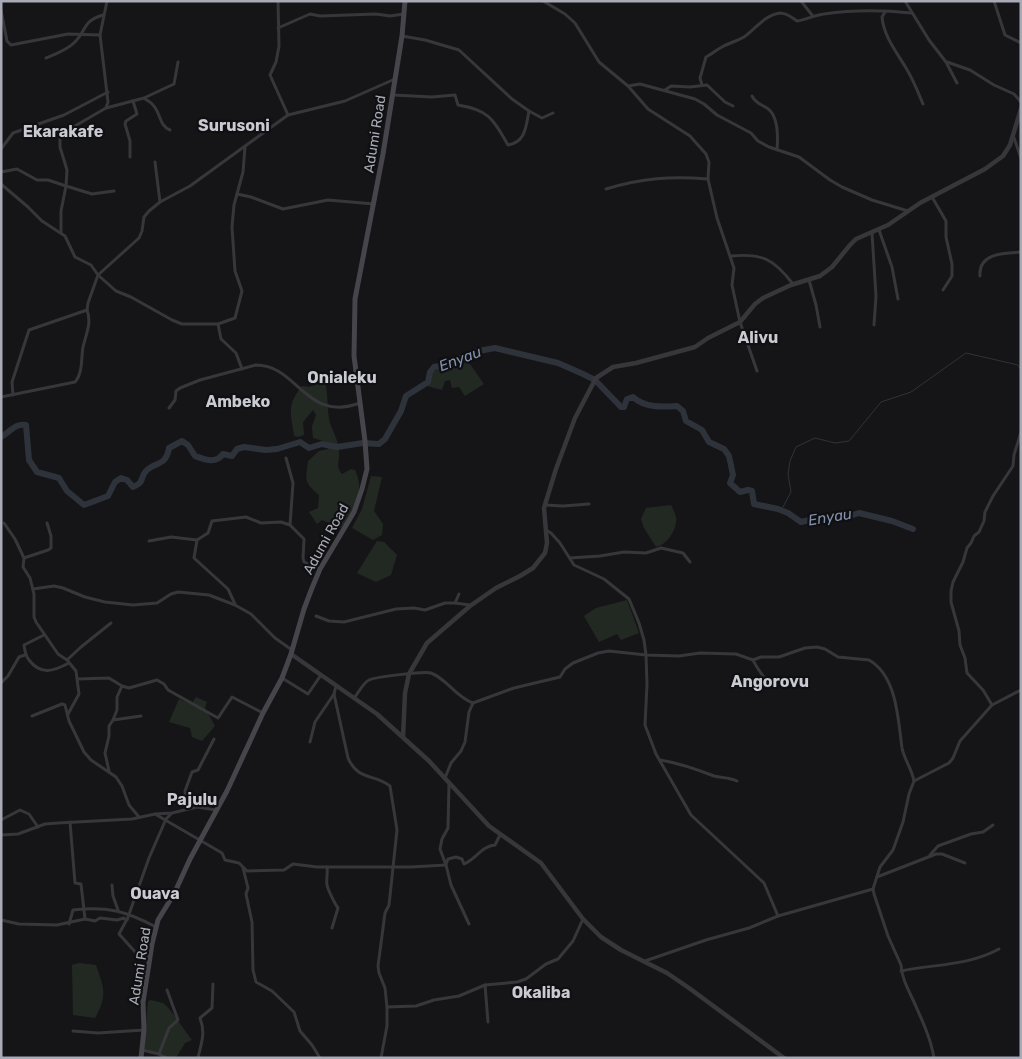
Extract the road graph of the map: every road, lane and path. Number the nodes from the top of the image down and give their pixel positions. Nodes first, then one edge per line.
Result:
1 (106, 1) edge
2 (278, 1) edge
3 (405, 1) edge
4 (543, 1) edge
5 (801, 1) edge
6 (905, 1) edge
7 (994, 1) edge
8 (1, 10) edge
9 (886, 12) junction
10 (911, 13) junction
11 (404, 14) junction
12 (103, 15) junction
13 (812, 15) junction
14 (278, 28) junction
15 (81, 35) junction
16 (100, 35) junction
17 (402, 36) junction
18 (1021, 43) edge
19 (46, 58) dead end
20 (178, 62) dead end
21 (946, 62) junction
22 (395, 79) junction
23 (957, 83) dead end
24 (702, 85) junction
25 (628, 86) junction
26 (664, 90) junction
27 (108, 92) junction
28 (393, 95) junction
29 (752, 96) dead end
30 (144, 98) junction
31 (133, 101) junction
32 (1021, 102) edge
33 (922, 104) dead end
34 (733, 106) dead end
35 (106, 108) junction
36 (1021, 109) edge
37 (530, 111) junction
38 (553, 112) dead end
39 (288, 115) junction
40 (170, 130) dead end
41 (1013, 134) junction
42 (246, 147) junction
43 (1, 149) edge
44 (777, 150) junction
45 (130, 157) dead end
46 (1021, 158) edge
47 (155, 162) dead end
48 (1, 172) edge
49 (708, 179) junction
50 (1, 184) edge
51 (66, 186) junction
52 (606, 188) dead end
53 (114, 191) dead end
54 (237, 194) junction
55 (932, 197) junction
56 (160, 202) junction
57 (374, 204) junction
58 (908, 211) junction
59 (879, 230) junction
60 (61, 232) junction
61 (872, 232) junction
62 (1021, 252) edge
63 (730, 256) junction
64 (98, 275) junction
65 (980, 276) dead end
66 (809, 280) junction
67 (793, 285) junction
68 (943, 290) dead end
69 (898, 300) dead end
70 (87, 310) junction
71 (740, 322) junction
72 (218, 324) junction
73 (874, 325) dead end
74 (820, 326) dead end
75 (242, 370) junction
76 (758, 371) dead end
77 (13, 395) junction
78 (1, 397) edge
79 (360, 403) junction
80 (169, 408) dead end
81 (1021, 432) edge
82 (286, 458) dead end
83 (545, 504) junction
84 (589, 504) dead end
85 (4, 523) dead end
86 (47, 523) dead end
87 (290, 525) junction
88 (546, 530) junction
89 (197, 540) junction
90 (149, 541) dead end
91 (24, 558) junction
92 (570, 558) junction
93 (690, 562) dead end
94 (320, 569) junction
95 (33, 589) junction
96 (459, 594) dead end
97 (454, 603) junction
98 (235, 605) junction
99 (470, 606) junction
100 (316, 616) dead end
101 (111, 623) dead end
102 (44, 635) junction
103 (292, 652) junction
104 (25, 655) junction
105 (646, 655) junction
106 (753, 660) junction
107 (68, 662) junction
108 (409, 674) junction
109 (321, 675) junction
110 (282, 678) junction
111 (78, 679) junction
112 (1, 682) edge
113 (769, 685) dead end
114 (122, 686) junction
115 (336, 686) junction
116 (1021, 690) edge
117 (334, 694) junction
118 (354, 698) junction
119 (472, 702) junction
120 (992, 705) junction
121 (263, 713) junction
122 (68, 714) junction
123 (32, 716) dead end
124 (141, 716) dead end
125 (113, 720) junction
126 (403, 737) junction
127 (214, 739) dead end
128 (310, 742) dead end
129 (660, 760) junction
130 (109, 771) junction
131 (445, 778) junction
132 (737, 781) dead end
133 (914, 781) junction
134 (449, 784) junction
135 (186, 808) junction
136 (216, 810) junction
137 (172, 813) junction
138 (155, 814) junction
139 (139, 817) junction
140 (166, 819) junction
141 (1, 820) edge
142 (70, 822) junction
143 (993, 825) dead end
144 (38, 827) junction
145 (1, 835) edge
146 (500, 835) junction
147 (200, 841) junction
148 (930, 856) junction
149 (965, 863) dead end
150 (446, 865) junction
151 (327, 867) junction
152 (392, 867) junction
153 (243, 868) junction
154 (876, 878) junction
155 (112, 885) dead end
156 (873, 889) junction
157 (83, 909) junction
158 (118, 910) junction
159 (129, 914) junction
160 (778, 916) junction
161 (84, 919) junction
162 (1, 920) edge
163 (583, 920) junction
164 (126, 921) junction
165 (69, 924) junction
166 (469, 924) dead end
167 (157, 927) junction
168 (332, 928) dead end
169 (999, 949) dead end
170 (150, 959) junction
171 (644, 962) junction
172 (901, 971) junction
173 (214, 984) dead end
174 (485, 985) junction
175 (168, 990) dead end
176 (387, 1007) junction
177 (488, 1022) dead end
178 (144, 1030) junction
179 (73, 1031) dead end
180 (142, 1050) junction
181 (159, 1054) junction
182 (141, 1058) edge
183 (167, 1058) edge
184 (198, 1058) edge
185 (320, 1058) edge
186 (381, 1058) edge
187 (784, 1058) edge
188 (934, 1058) edge

1 - 12 street
2 - 14 street
3 - 11 main road, Adumi Road
4 - 25 street
5 - 13 street
6 - 10 street
7 - 18 street
8 - 15 street
9 - 10 street
9 - 13 street
9 - 33 street
10 - 21 street
11 - 14 street
11 - 17 main road, Adumi Road
12 - 15 street
12 - 16 street
13 - 24 street
14 - 39 street
15 - 16 street
15 - 19 street
16 - 27 street
17 - 22 main road, Adumi Road
17 - 37 street
20 - 30 street
21 - 23 street
21 - 32 street
22 - 28 main road, Adumi Road
22 - 39 street
24 - 26 street
24 - 34 street
25 - 26 street
25 - 49 street
26 - 44 street
27 - 35 street
27 - 43 street
28 - 37 street
28 - 57 main road, Adumi Road
29 - 44 street
30 - 31 street
30 - 40 street
31 - 35 street
31 - 45 street
35 - 51 street
36 - 41 street
37 - 38 street
39 - 42 street
41 - 46 street
41 - 55 street
42 - 54 street
42 - 56 street
44 - 58 street
47 - 56 street
48 - 51 street
49 - 52 street
49 - 63 street
50 - 60 street
51 - 53 street
51 - 60 street
54 - 57 street
54 - 72 street
55 - 58 street
55 - 68 street
56 - 64 street
57 - 79 main road, Adumi Road
58 - 59 street
59 - 61 street
59 - 69 street
60 - 64 street
61 - 66 street
61 - 73 street
62 - 65 street
63 - 67 street
63 - 71 street
64 - 70 street
64 - 72 street
66 - 67 street
66 - 74 street
67 - 71 street
70 - 77 street
70 - 77 street
71 - 76 street
71 - 83 street
72 - 75 street
75 - 79 street
75 - 80 street
77 - 78 street
79 - 94 main road, Adumi Road
81 - 120 street
82 - 87 street
83 - 84 street
83 - 88 street
85 - 91 street
86 - 91 street
87 - 89 street
87 - 94 street
88 - 92 street
88 - 99 street
89 - 90 street
89 - 98 street
91 - 95 street
92 - 93 street
92 - 105 street
94 - 103 main road, Adumi Road
95 - 98 street
95 - 102 street
96 - 97 street
97 - 99 street
97 - 100 street
98 - 103 street
99 - 108 street
101 - 107 street
102 - 104 street
102 - 107 street
103 - 109 street
103 - 110 main road, Adumi Road
104 - 107 street
104 - 112 street
105 - 106 street
105 - 119 street
105 - 129 street
106 - 113 street
106 - 133 street
107 - 111 street
108 - 118 street
108 - 119 street
108 - 126 street
109 - 110 street
109 - 115 street
110 - 121 main road, Adumi Road
111 - 114 street
111 - 122 street
114 - 121 street
114 - 125 street
115 - 117 street
115 - 118 street
116 - 120 street
117 - 128 street
117 - 152 street
118 - 126 street
119 - 131 street
120 - 133 street
121 - 136 main road, Adumi Road
122 - 123 street
122 - 130 street
124 - 125 street
125 - 130 street
126 - 131 street
127 - 135 street
129 - 132 street
129 - 160 street
130 - 139 street
131 - 134 street
133 - 154 street
134 - 146 street
134 - 150 street
135 - 136 street
135 - 137 street
136 - 147 main road, Adumi Road
137 - 138 street
137 - 140 street
138 - 139 street
138 - 140 street
139 - 142 street
140 - 147 street
140 - 159 street
141 - 144 street
142 - 144 street
142 - 157 street
143 - 148 street
144 - 145 street
146 - 150 street
146 - 163 street
147 - 153 street
147 - 167 main road, Adumi Road
148 - 149 street
148 - 154 street
150 - 152 street
150 - 166 street
151 - 152 street
151 - 153 street
151 - 168 street
152 - 176 street
153 - 185 street
154 - 156 street
155 - 158 street
156 - 160 street
156 - 172 street
157 - 158 street
157 - 161 street
157 - 165 street
158 - 159 street
159 - 164 street
159 - 167 street
160 - 171 street
161 - 164 street
161 - 165 street
162 - 165 street
163 - 171 street
163 - 174 street
164 - 170 street
167 - 170 main road, Adumi Road
169 - 172 street
170 - 178 main road, Adumi Road
171 - 187 street
172 - 188 street
173 - 184 street
174 - 176 street
174 - 177 street
175 - 181 street
176 - 186 street
178 - 179 street
178 - 180 main road, Adumi Road
180 - 181 street
180 - 182 main road, Adumi Road
181 - 183 street

